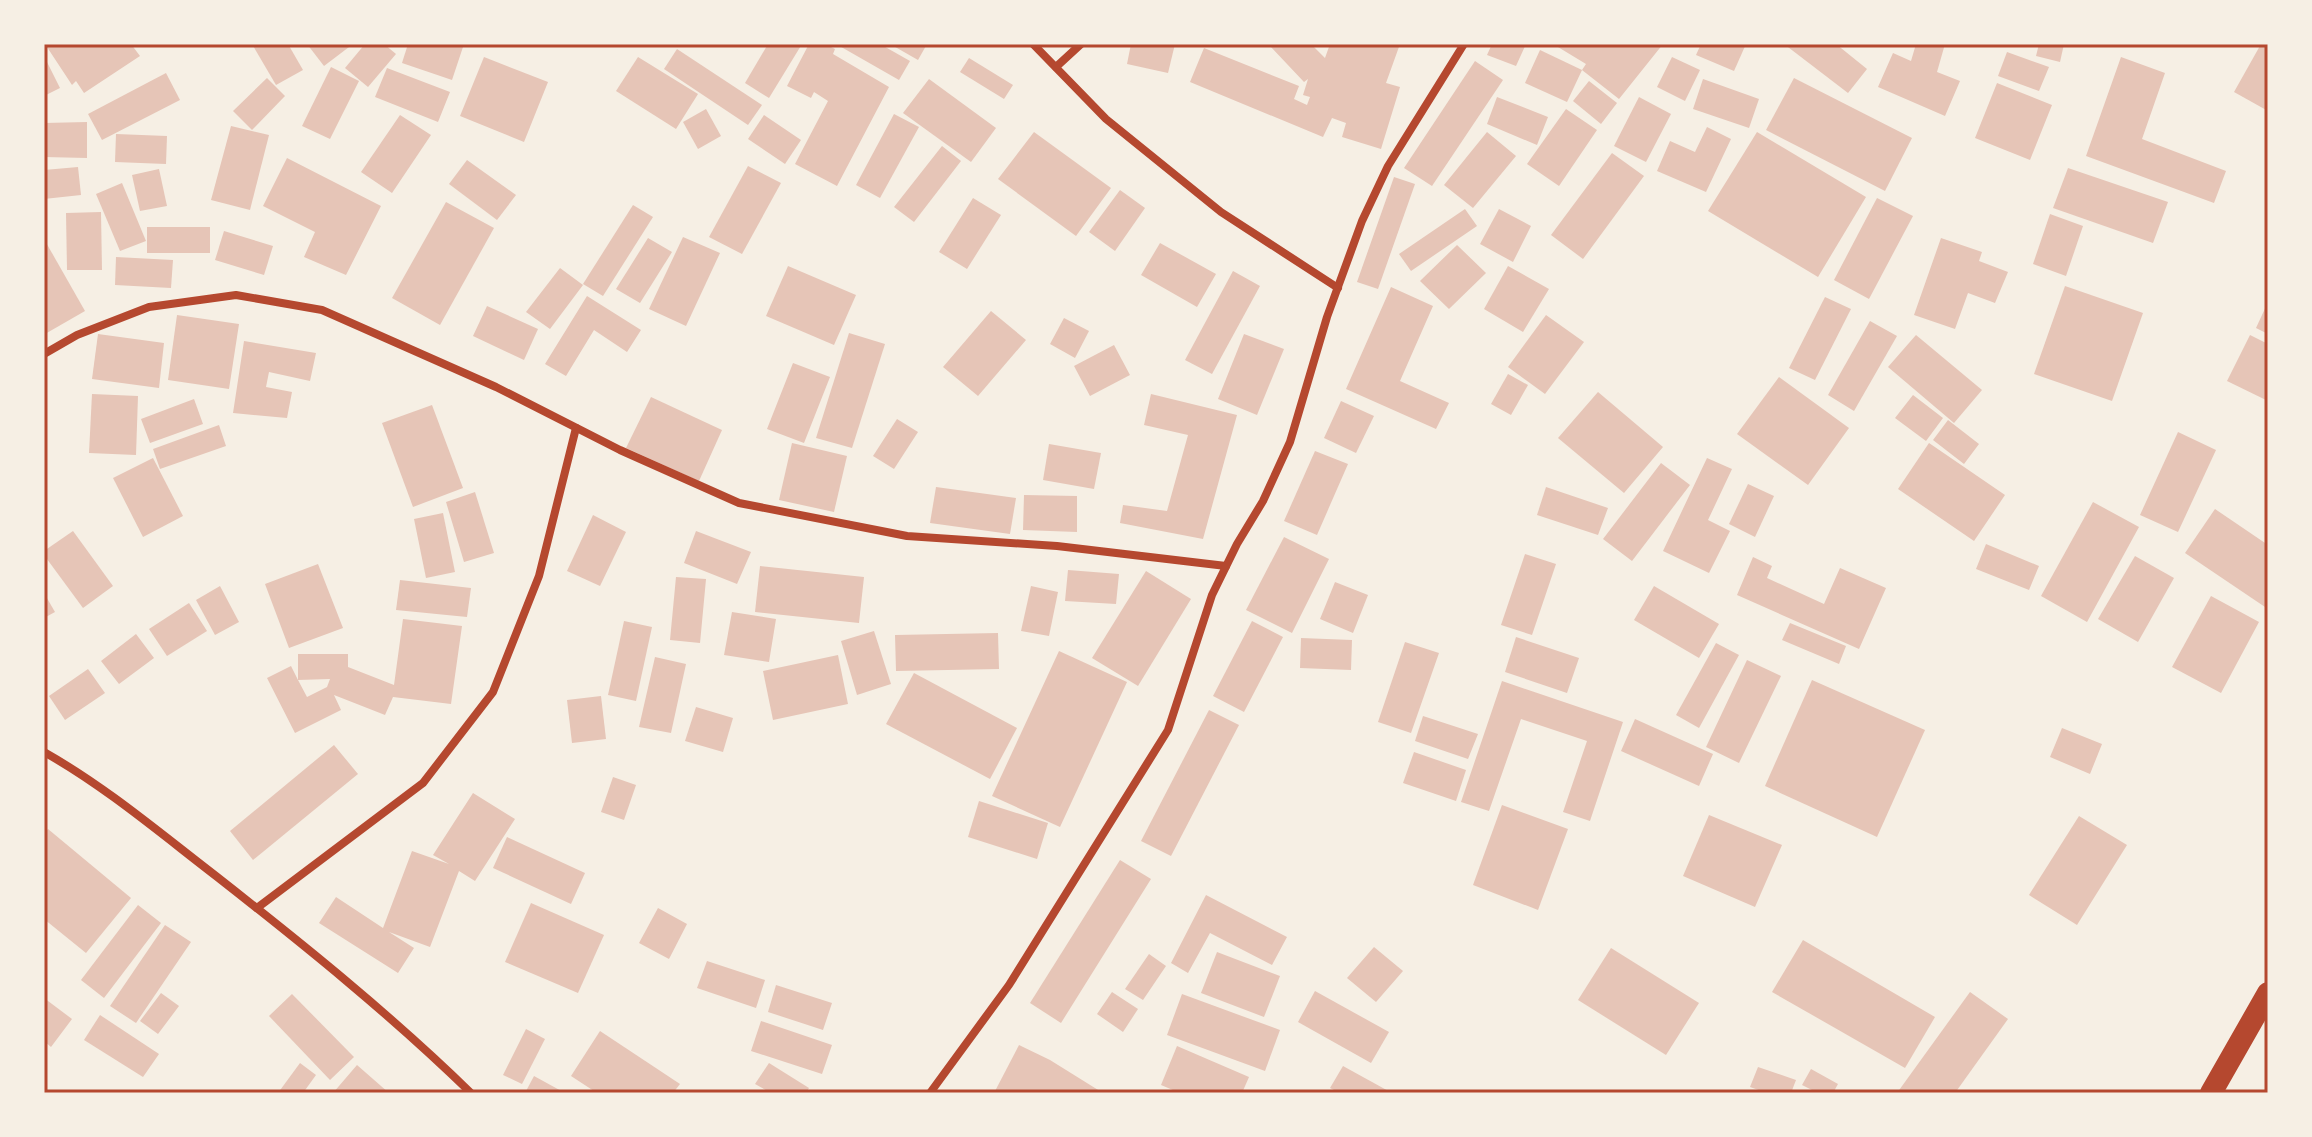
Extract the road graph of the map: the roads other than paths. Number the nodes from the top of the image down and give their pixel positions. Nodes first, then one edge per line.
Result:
1 (1033, 44) edge
2 (1081, 44) edge
3 (1464, 44) edge
4 (1056, 67) junction
5 (1338, 288) junction
6 (44, 354) edge
7 (576, 428) junction
8 (1226, 566) junction
9 (44, 752) edge
10 (257, 908) junction
11 (2268, 993) edge
12 (471, 1093) edge
13 (930, 1093) edge
14 (2211, 1093) edge

1 - 4 street
2 - 4 street
3 - 5 street
4 - 5 street
5 - 8 street
6 - 7 street
7 - 8 street
7 - 10 street
8 - 13 street
9 - 10 street
10 - 12 street
11 - 14 highway

